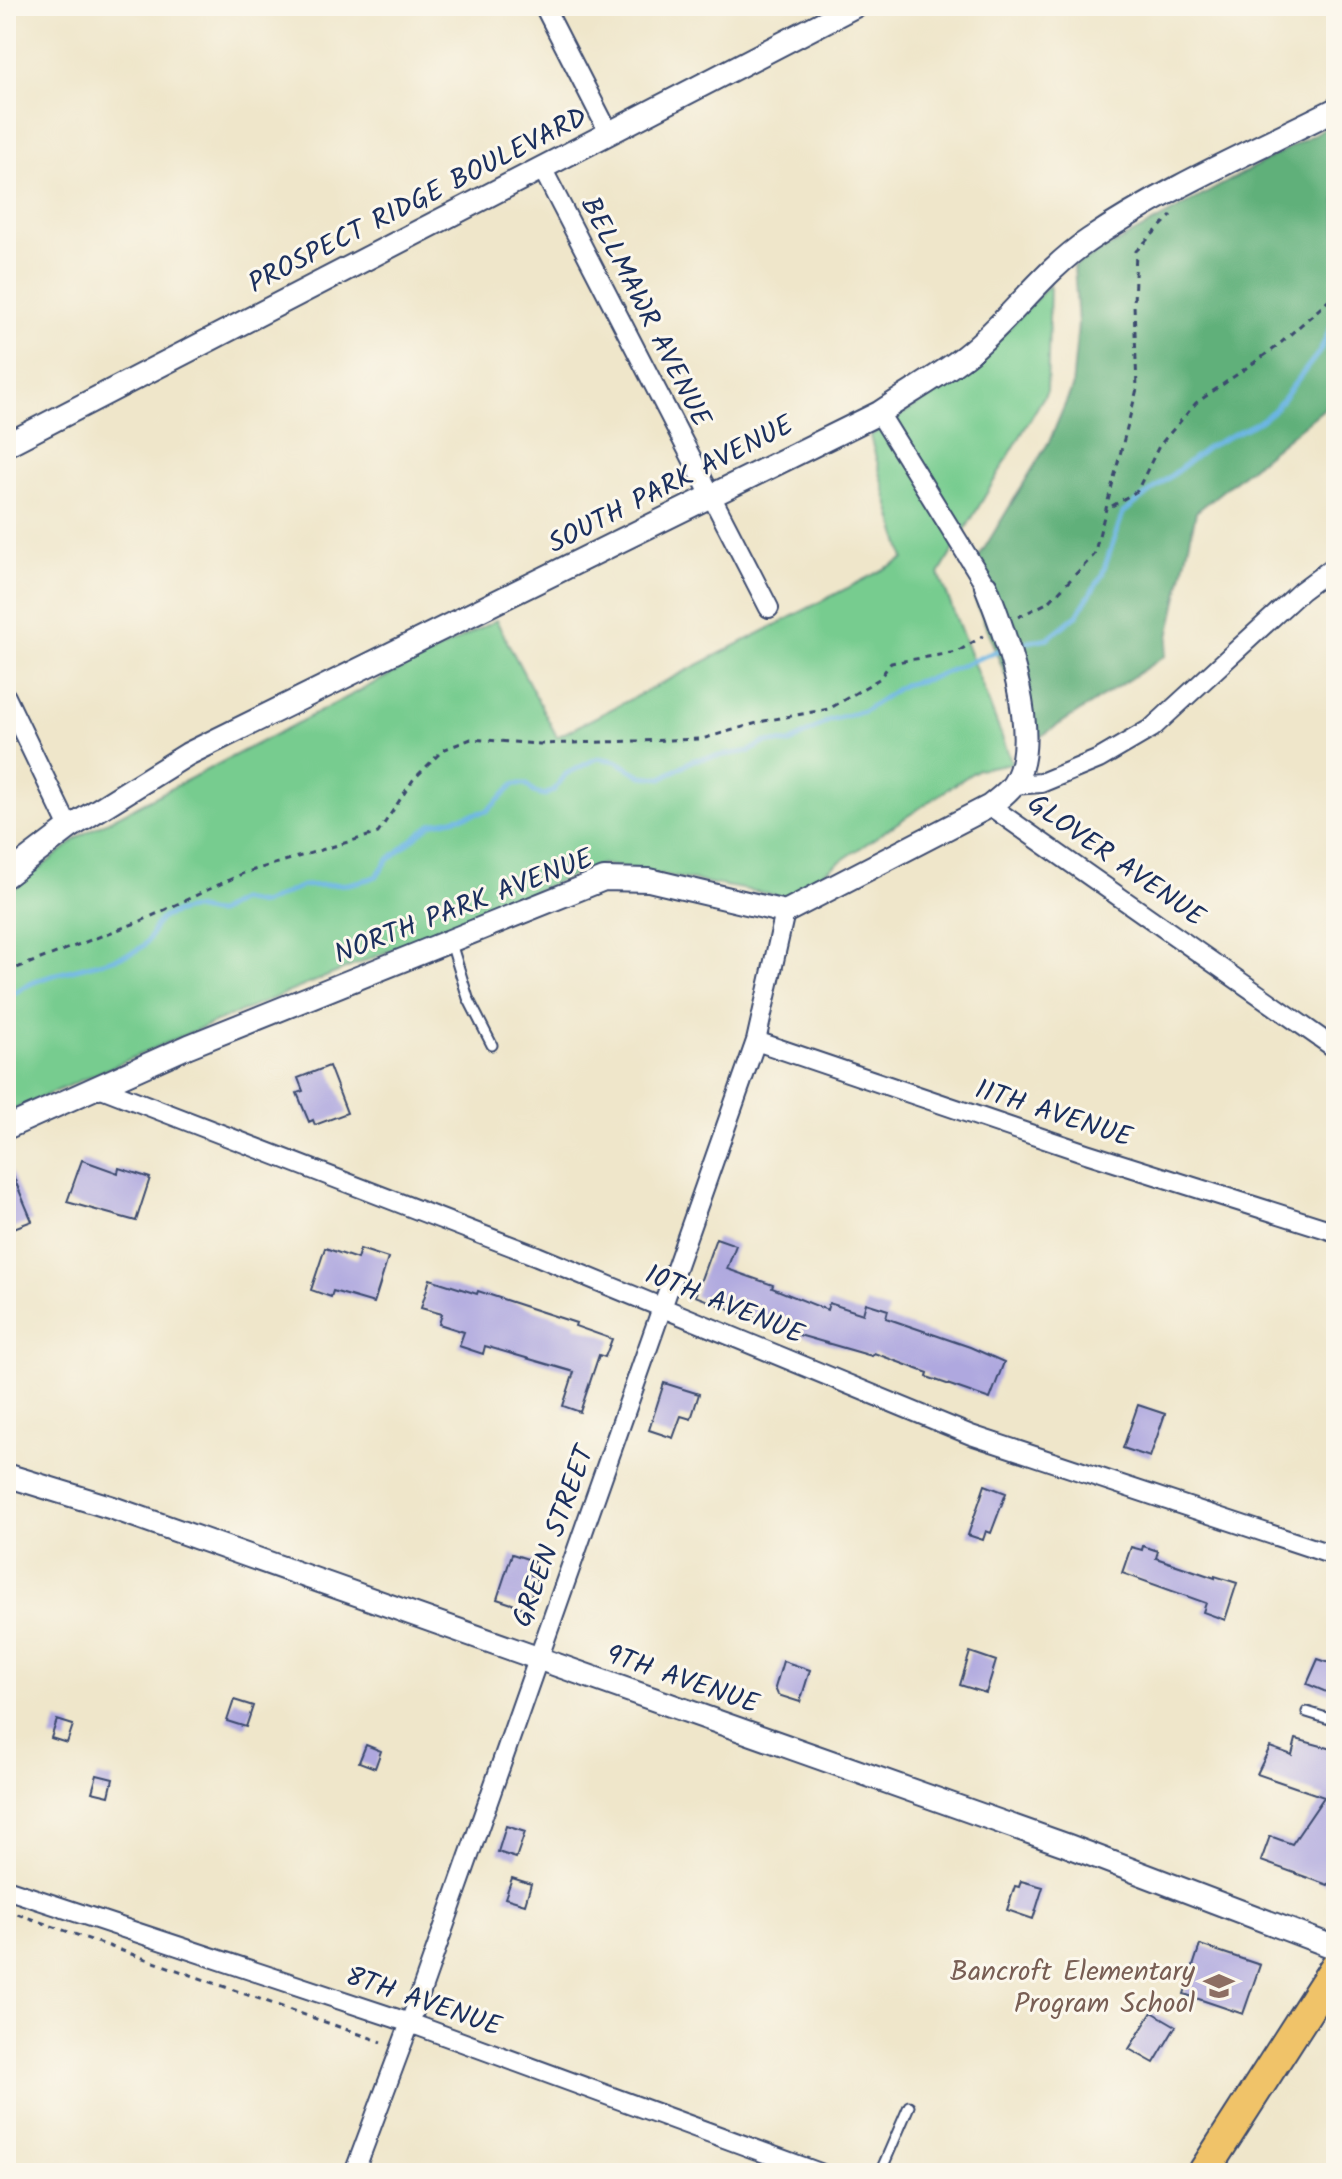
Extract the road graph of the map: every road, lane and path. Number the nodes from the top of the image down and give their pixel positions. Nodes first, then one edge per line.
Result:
1 (544, 6) edge
2 (855, 6) edge
3 (1336, 109) edge
4 (609, 133) junction
5 (542, 168) junction
6 (1171, 215) dead end
7 (1336, 294) edge
8 (879, 413) junction
9 (6, 445) edge
10 (709, 494) junction
11 (1112, 506) dead end
12 (1336, 565) edge
13 (986, 586) joint
14 (769, 608) dead end
15 (1002, 630) junction
16 (6, 697) edge
17 (1013, 785) junction
18 (990, 806) junction
19 (69, 828) junction
20 (6, 876) edge
21 (785, 912) junction
22 (450, 940) junction
23 (6, 972) edge
24 (756, 1041) junction
25 (492, 1045) dead end
26 (1336, 1049) edge
27 (99, 1087) junction
28 (6, 1128) edge
29 (1336, 1232) edge
30 (662, 1307) junction
31 (6, 1475) edge
32 (1336, 1556) edge
33 (538, 1659) junction
34 (1307, 1712) dead end
35 (1336, 1721) edge
36 (6, 1889) edge
37 (6, 1910) edge
38 (1336, 1948) edge
39 (1336, 1966) edge
40 (410, 2023) junction
41 (389, 2045) dead end
42 (909, 2106) dead end
43 (354, 2173) edge
44 (820, 2173) edge
45 (880, 2173) edge
46 (1203, 2173) edge

1 - 4 street
2 - 4 street, PROSPECT RIDGE BOULEVARD
3 - 8 street, SOUTH PARK AVENUE
4 - 5 street, PROSPECT RIDGE BOULEVARD
5 - 9 street, PROSPECT RIDGE BOULEVARD
5 - 10 street, BELLMAWR AVENUE
6 - 15 path
7 - 11 path
8 - 10 street, SOUTH PARK AVENUE
8 - 13 street, GLOVER AVENUE
10 - 14 street, BELLMAWR AVENUE
10 - 19 street, SOUTH PARK AVENUE
12 - 17 street
13 - 15 street, GLOVER AVENUE
15 - 17 street, GLOVER AVENUE
15 - 23 path
16 - 19 street
17 - 18 street, GLOVER AVENUE
18 - 21 street
18 - 26 street, GLOVER AVENUE
19 - 20 street, SOUTH PARK AVENUE
21 - 22 street, NORTH PARK AVENUE
21 - 24 street, GREEN STREET
22 - 25 lane
22 - 27 street, NORTH PARK AVENUE
24 - 29 street, 11TH AVENUE
24 - 30 street, GREEN STREET
27 - 28 street, NORTH PARK AVENUE
27 - 30 street, 10TH AVENUE
30 - 32 street, 10TH AVENUE
30 - 33 street, GREEN STREET
31 - 33 street, 9TH AVENUE
33 - 38 street, 9TH AVENUE
33 - 40 street, GREEN STREET
34 - 35 lane
36 - 40 street, 8TH AVENUE
37 - 41 path
39 - 46 main road
40 - 43 street, GREEN STREET
40 - 44 street, 8TH AVENUE
42 - 45 lane

